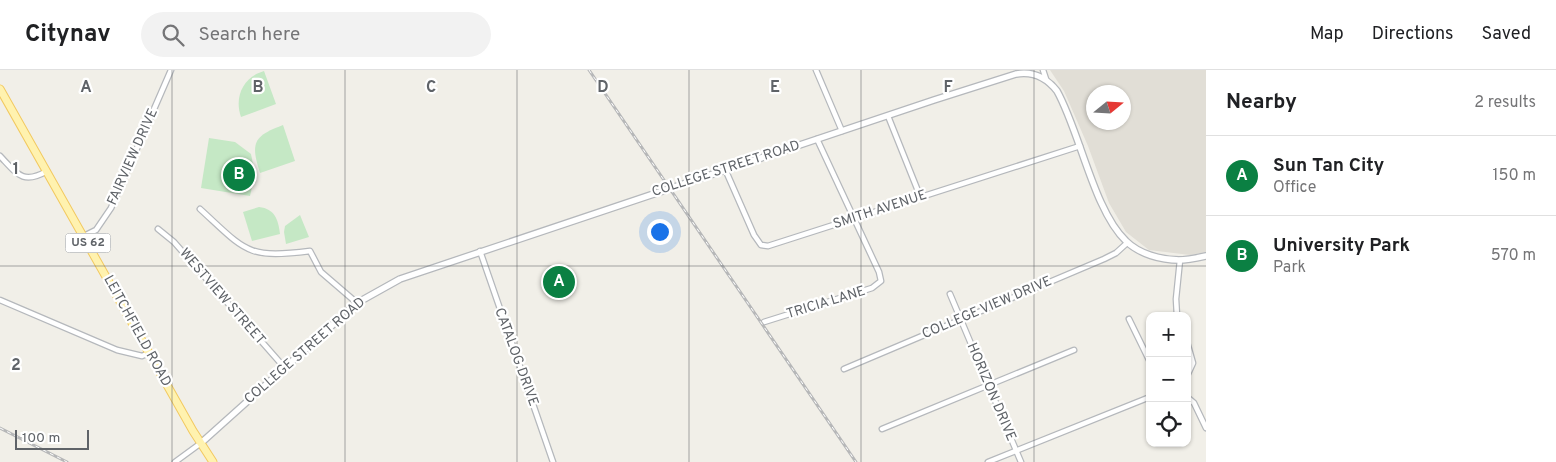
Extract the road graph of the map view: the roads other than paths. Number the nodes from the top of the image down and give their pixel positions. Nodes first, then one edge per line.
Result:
1 (171, 70) edge
2 (816, 70) edge
3 (1042, 70) edge
4 (1046, 79) junction
5 (0, 89) edge
6 (888, 116) junction
7 (842, 131) junction
8 (817, 140) junction
9 (1080, 146) junction
10 (0, 156) edge
11 (725, 169) junction
12 (47, 171) junction
13 (920, 196) junction
14 (200, 210) dead end
15 (854, 218) junction
16 (158, 229) dead end
17 (84, 236) junction
18 (1127, 242) junction
19 (480, 251) junction
20 (1206, 256) edge
21 (1180, 260) junction
22 (950, 294) dead end
23 (0, 300) edge
24 (357, 302) junction
25 (1177, 312) edge
26 (961, 319) junction
27 (1129, 319) dead end
28 (764, 322) dead end
29 (1074, 350) dead end
30 (149, 352) junction
31 (1148, 357) edge
32 (284, 367) junction
33 (844, 369) dead end
34 (988, 385) junction
35 (1146, 399) edge
36 (1191, 400) edge
37 (1206, 428) edge
38 (882, 429) dead end
39 (201, 443) junction
40 (1016, 451) junction
41 (175, 462) edge
42 (213, 462) edge
43 (554, 462) edge
44 (988, 462) edge
45 (1021, 462) edge

1 - 17 street, FAIRVIEW DRIVE
2 - 7 street
3 - 4 street
4 - 6 street, COLLEGE STREET ROAD
4 - 9 street
5 - 12 main road, LEITCHFIELD ROAD / US 62
6 - 7 street, COLLEGE STREET ROAD
6 - 13 street
7 - 8 street, COLLEGE STREET ROAD
8 - 11 street, COLLEGE STREET ROAD
8 - 15 street, TRICIA LANE
9 - 13 street, SMITH AVENUE
9 - 18 street
10 - 12 street
11 - 15 street, SMITH AVENUE
11 - 19 street, COLLEGE STREET ROAD
12 - 17 main road, LEITCHFIELD ROAD / US 62
13 - 15 street, SMITH AVENUE
14 - 24 street
15 - 28 street, TRICIA LANE
16 - 32 street, WESTVIEW STREET
17 - 30 main road, LEITCHFIELD ROAD / US 62
18 - 21 street
18 - 26 street, COLLEGE VIEW DRIVE
19 - 24 street, COLLEGE STREET ROAD
19 - 43 street, CATALOG DRIVE
20 - 21 street
21 - 25 street
22 - 26 street, HORIZON DRIVE
23 - 30 street
24 - 32 street, COLLEGE STREET ROAD
26 - 33 street, COLLEGE VIEW DRIVE
26 - 34 street, HORIZON DRIVE
27 - 31 street
29 - 34 street
30 - 39 main road, LEITCHFIELD ROAD / US 62
32 - 39 street, COLLEGE STREET ROAD
34 - 38 street
34 - 40 street, HORIZON DRIVE
35 - 40 street
36 - 37 street
39 - 41 street
39 - 42 main road, US 62
40 - 44 street
40 - 45 street, HORIZON DRIVE

